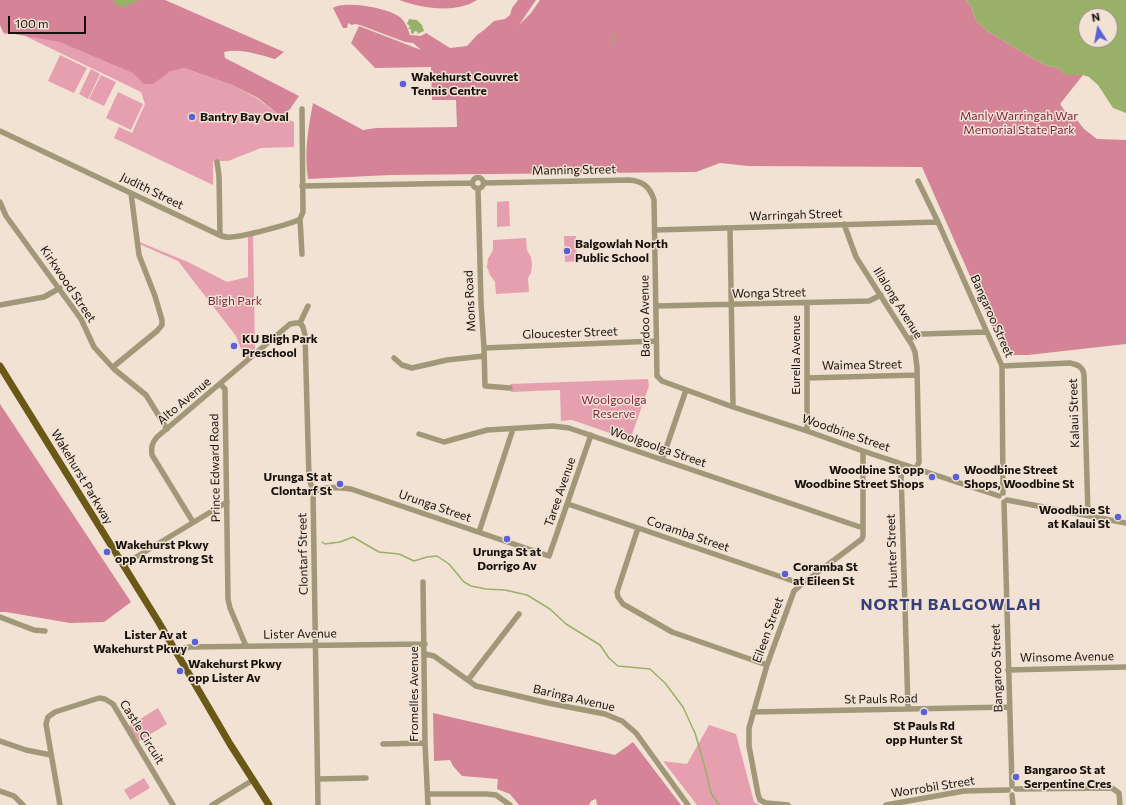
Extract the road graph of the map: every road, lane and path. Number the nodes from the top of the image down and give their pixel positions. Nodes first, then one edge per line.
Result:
1 (302, 109) dead end
2 (0, 131) edge
3 (217, 162) dead end
4 (918, 181) dead end
5 (472, 183) junction
6 (484, 183) junction
7 (302, 186) junction
8 (478, 189) junction
9 (130, 193) junction
10 (654, 200) joint
11 (0, 202) edge
12 (300, 219) junction
13 (938, 222) junction
14 (844, 224) junction
15 (730, 228) junction
16 (654, 230) junction
17 (220, 236) junction
18 (302, 254) dead end
19 (60, 288) junction
20 (881, 295) junction
21 (807, 303) junction
22 (0, 305) edge
23 (731, 305) junction
24 (308, 306) dead end
25 (656, 306) junction
26 (300, 323) junction
27 (987, 332) junction
28 (908, 339) junction
29 (656, 341) junction
30 (484, 348) junction
31 (484, 356) junction
32 (394, 358) dead end
33 (0, 366) edge
34 (1002, 366) junction
35 (113, 367) junction
36 (917, 375) junction
37 (807, 378) junction
38 (220, 384) junction
39 (510, 388) dead end
40 (686, 390) junction
41 (733, 407) junction
42 (167, 429) junction
43 (513, 429) junction
44 (807, 431) junction
45 (419, 434) dead end
46 (591, 436) junction
47 (863, 451) junction
48 (662, 460) junction
49 (902, 464) junction
50 (916, 468) junction
51 (313, 492) junction
52 (1001, 495) junction
53 (1006, 501) junction
54 (227, 502) junction
55 (568, 504) junction
56 (1088, 515) junction
57 (193, 522) junction
58 (1126, 523) edge
59 (638, 528) junction
60 (863, 528) junction
61 (479, 532) junction
62 (549, 556) joint
63 (123, 565) junction
64 (423, 582) dead end
65 (802, 584) junction
66 (519, 614) dead end
67 (0, 617) edge
68 (45, 632) dead end
69 (425, 644) junction
70 (316, 645) junction
71 (246, 646) junction
72 (176, 651) junction
73 (425, 654) junction
74 (767, 665) junction
75 (1126, 667) edge
76 (1008, 670) junction
77 (468, 680) junction
78 (1009, 707) junction
79 (908, 709) junction
80 (753, 712) junction
81 (0, 741) edge
82 (425, 743) junction
83 (383, 744) dead end
84 (51, 755) junction
85 (366, 778) dead end
86 (318, 779) junction
87 (253, 780) junction
88 (1012, 790) junction
89 (0, 791) edge
90 (428, 794) junction
91 (23, 805) edge
92 (60, 805) edge
93 (173, 805) edge
94 (212, 805) edge
95 (269, 805) edge
96 (318, 805) edge
97 (428, 805) edge
98 (510, 805) edge
99 (688, 805) edge
100 (788, 805) edge
101 (886, 805) edge
102 (1013, 805) edge
103 (1120, 805) edge

1 - 7 street
2 - 9 street, Judith Street
3 - 17 street
4 - 13 street, Bangaroo Street
5 - 6 street
5 - 7 street
5 - 8 street
6 - 8 street
6 - 10 street, Manning Street
7 - 12 street
8 - 30 street, Mons Road
9 - 17 street, Judith Street
9 - 35 street
10 - 16 street, Bardoo Avenue
11 - 19 street, Kirkwood Street
12 - 17 street, Judith Street
12 - 18 street
13 - 14 street, Warringah Street
13 - 27 street, Bangaroo Street
14 - 15 street, Warringah Street
14 - 20 street, Illalong Avenue
15 - 16 street, Warringah Street
15 - 23 street
16 - 25 street, Bardoo Avenue
19 - 22 street
19 - 35 street, Kirkwood Street
20 - 21 street, Wonga Street
20 - 28 street, Illalong Avenue
21 - 23 street, Wonga Street
21 - 37 street, Eurella Avenue
23 - 25 street, Wonga Street
23 - 41 street
24 - 26 street
25 - 29 street, Bardoo Avenue
26 - 38 street, Alto Avenue
26 - 51 street, Clontarf Street
27 - 28 street
27 - 34 street, Bangaroo Street
28 - 36 street, Illalong Avenue
29 - 30 street, Gloucester Street
29 - 40 street, Bardoo Avenue
30 - 31 street, Mons Road
31 - 32 street
31 - 39 street, Mons Road
33 - 63 main road, Wakehurst Parkway
34 - 52 street, Bangaroo Street
34 - 56 street, Kalaui Street
35 - 42 street, Kirkwood Street
36 - 37 street, Waimea Street
36 - 50 street, Illalong Avenue
37 - 44 street, Eurella Avenue
38 - 42 street, Alto Avenue
38 - 54 street, Prince Edward Road
40 - 41 street, Woodbine Street
40 - 48 street
41 - 44 street, Woodbine Street
42 - 57 street, Alto Avenue
43 - 45 street, Woolgoolga Street
43 - 46 street, Woolgoolga Street
43 - 61 street
44 - 47 street, Woodbine Street
46 - 48 street, Woolgoolga Street
46 - 55 street, Taree Avenue
47 - 49 street, Woodbine Street
47 - 60 street, Eileen Street
48 - 60 street, Woolgoolga Street
49 - 50 street, Woodbine Street
49 - 79 street, Hunter Street
50 - 52 street, Woodbine Street
51 - 61 street, Urunga Street
51 - 70 street, Clontarf Street
52 - 53 street
53 - 56 street
53 - 76 street, Bangaroo Street
54 - 57 street
54 - 71 street, Prince Edward Road
55 - 59 street, Coramba Street
55 - 62 street, Taree Avenue
56 - 58 street
57 - 63 street
59 - 65 street, Coramba Street
59 - 74 street
60 - 65 street, Eileen Street
61 - 62 street, Urunga Street
63 - 72 main road, Wakehurst Parkway
64 - 69 street, Fromelles Avenue
65 - 74 street, Eileen Street
66 - 77 street
67 - 68 street
69 - 70 street, Lister Avenue
69 - 73 street, Fromelles Avenue
70 - 71 street, Lister Avenue
70 - 86 street, Clontarf Street
71 - 72 street, Lister Avenue
72 - 87 main road, Wakehurst Parkway
73 - 77 street, Baringa Avenue
73 - 82 street, Fromelles Avenue
74 - 80 street, Eileen Street
75 - 76 street, Winsome Avenue
76 - 78 street, Bangaroo Street
77 - 99 street, Baringa Avenue
78 - 79 street, St Pauls Road
78 - 88 street, Bangaroo Street
79 - 80 street, St Pauls Road
80 - 100 street, Eileen Street
81 - 84 street
82 - 83 street
82 - 90 street, Fromelles Avenue
84 - 92 street, Castle Circuit
84 - 93 street, Castle Circuit
85 - 86 street
86 - 96 street, Clontarf Street
87 - 94 street
87 - 95 main road, Wakehurst Parkway
88 - 101 street, Worrobil Street
88 - 102 street, Bangaroo Street
88 - 103 street, Worrobil Street
89 - 91 street
90 - 97 street, Fromelles Avenue
90 - 98 street

